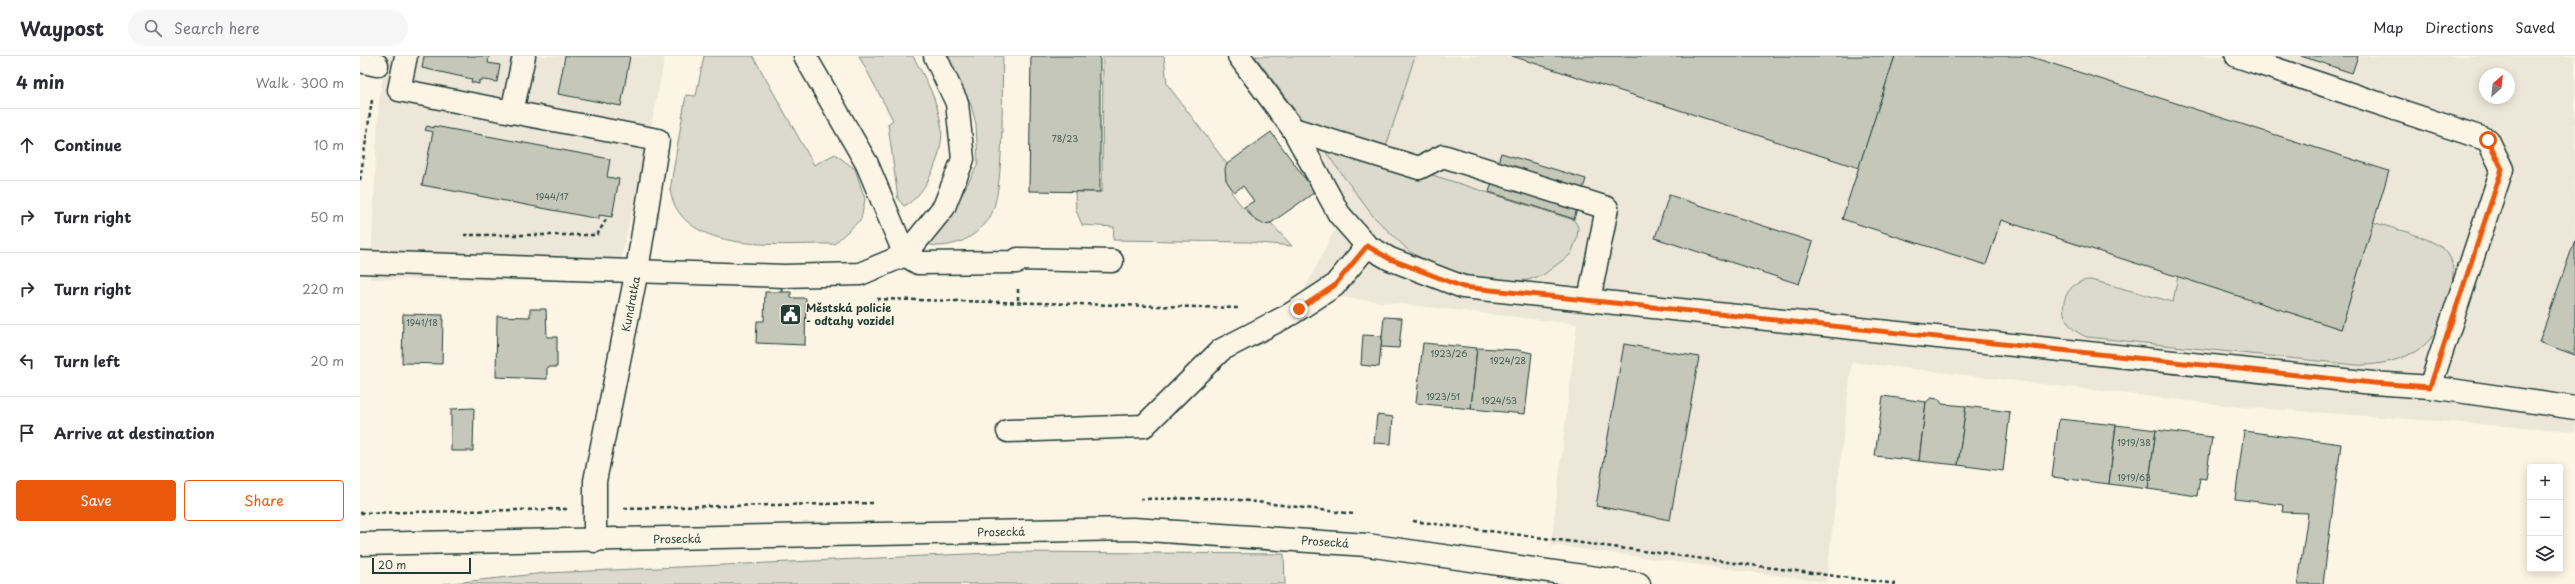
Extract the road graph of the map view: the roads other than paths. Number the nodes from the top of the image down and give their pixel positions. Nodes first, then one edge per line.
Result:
1 (406, 56) edge
2 (524, 56) edge
3 (805, 56) edge
4 (935, 56) edge
5 (1239, 56) edge
6 (2237, 56) edge
7 (512, 112) junction
8 (1293, 129) junction
9 (1367, 246) junction
10 (905, 255) junction
11 (1112, 261) dead end
12 (360, 262) edge
13 (637, 270) junction
14 (1589, 300) junction
15 (2430, 387) junction
16 (2575, 408) edge
17 (1008, 431) dead end
18 (595, 541) junction
19 (360, 544) edge
20 (1639, 584) edge

1 - 7 main road
2 - 7 main road
3 - 10 main road
4 - 10 main road
5 - 8 main road
6 - 15 main road
7 - 13 main road
8 - 9 main road
8 - 14 main road
9 - 14 main road
9 - 17 main road
10 - 11 main road
10 - 13 main road
12 - 13 main road, Kundratka
13 - 18 main road, Kundratka
14 - 15 main road
15 - 16 main road
18 - 19 main road, Prosecká
18 - 20 main road, Prosecká

